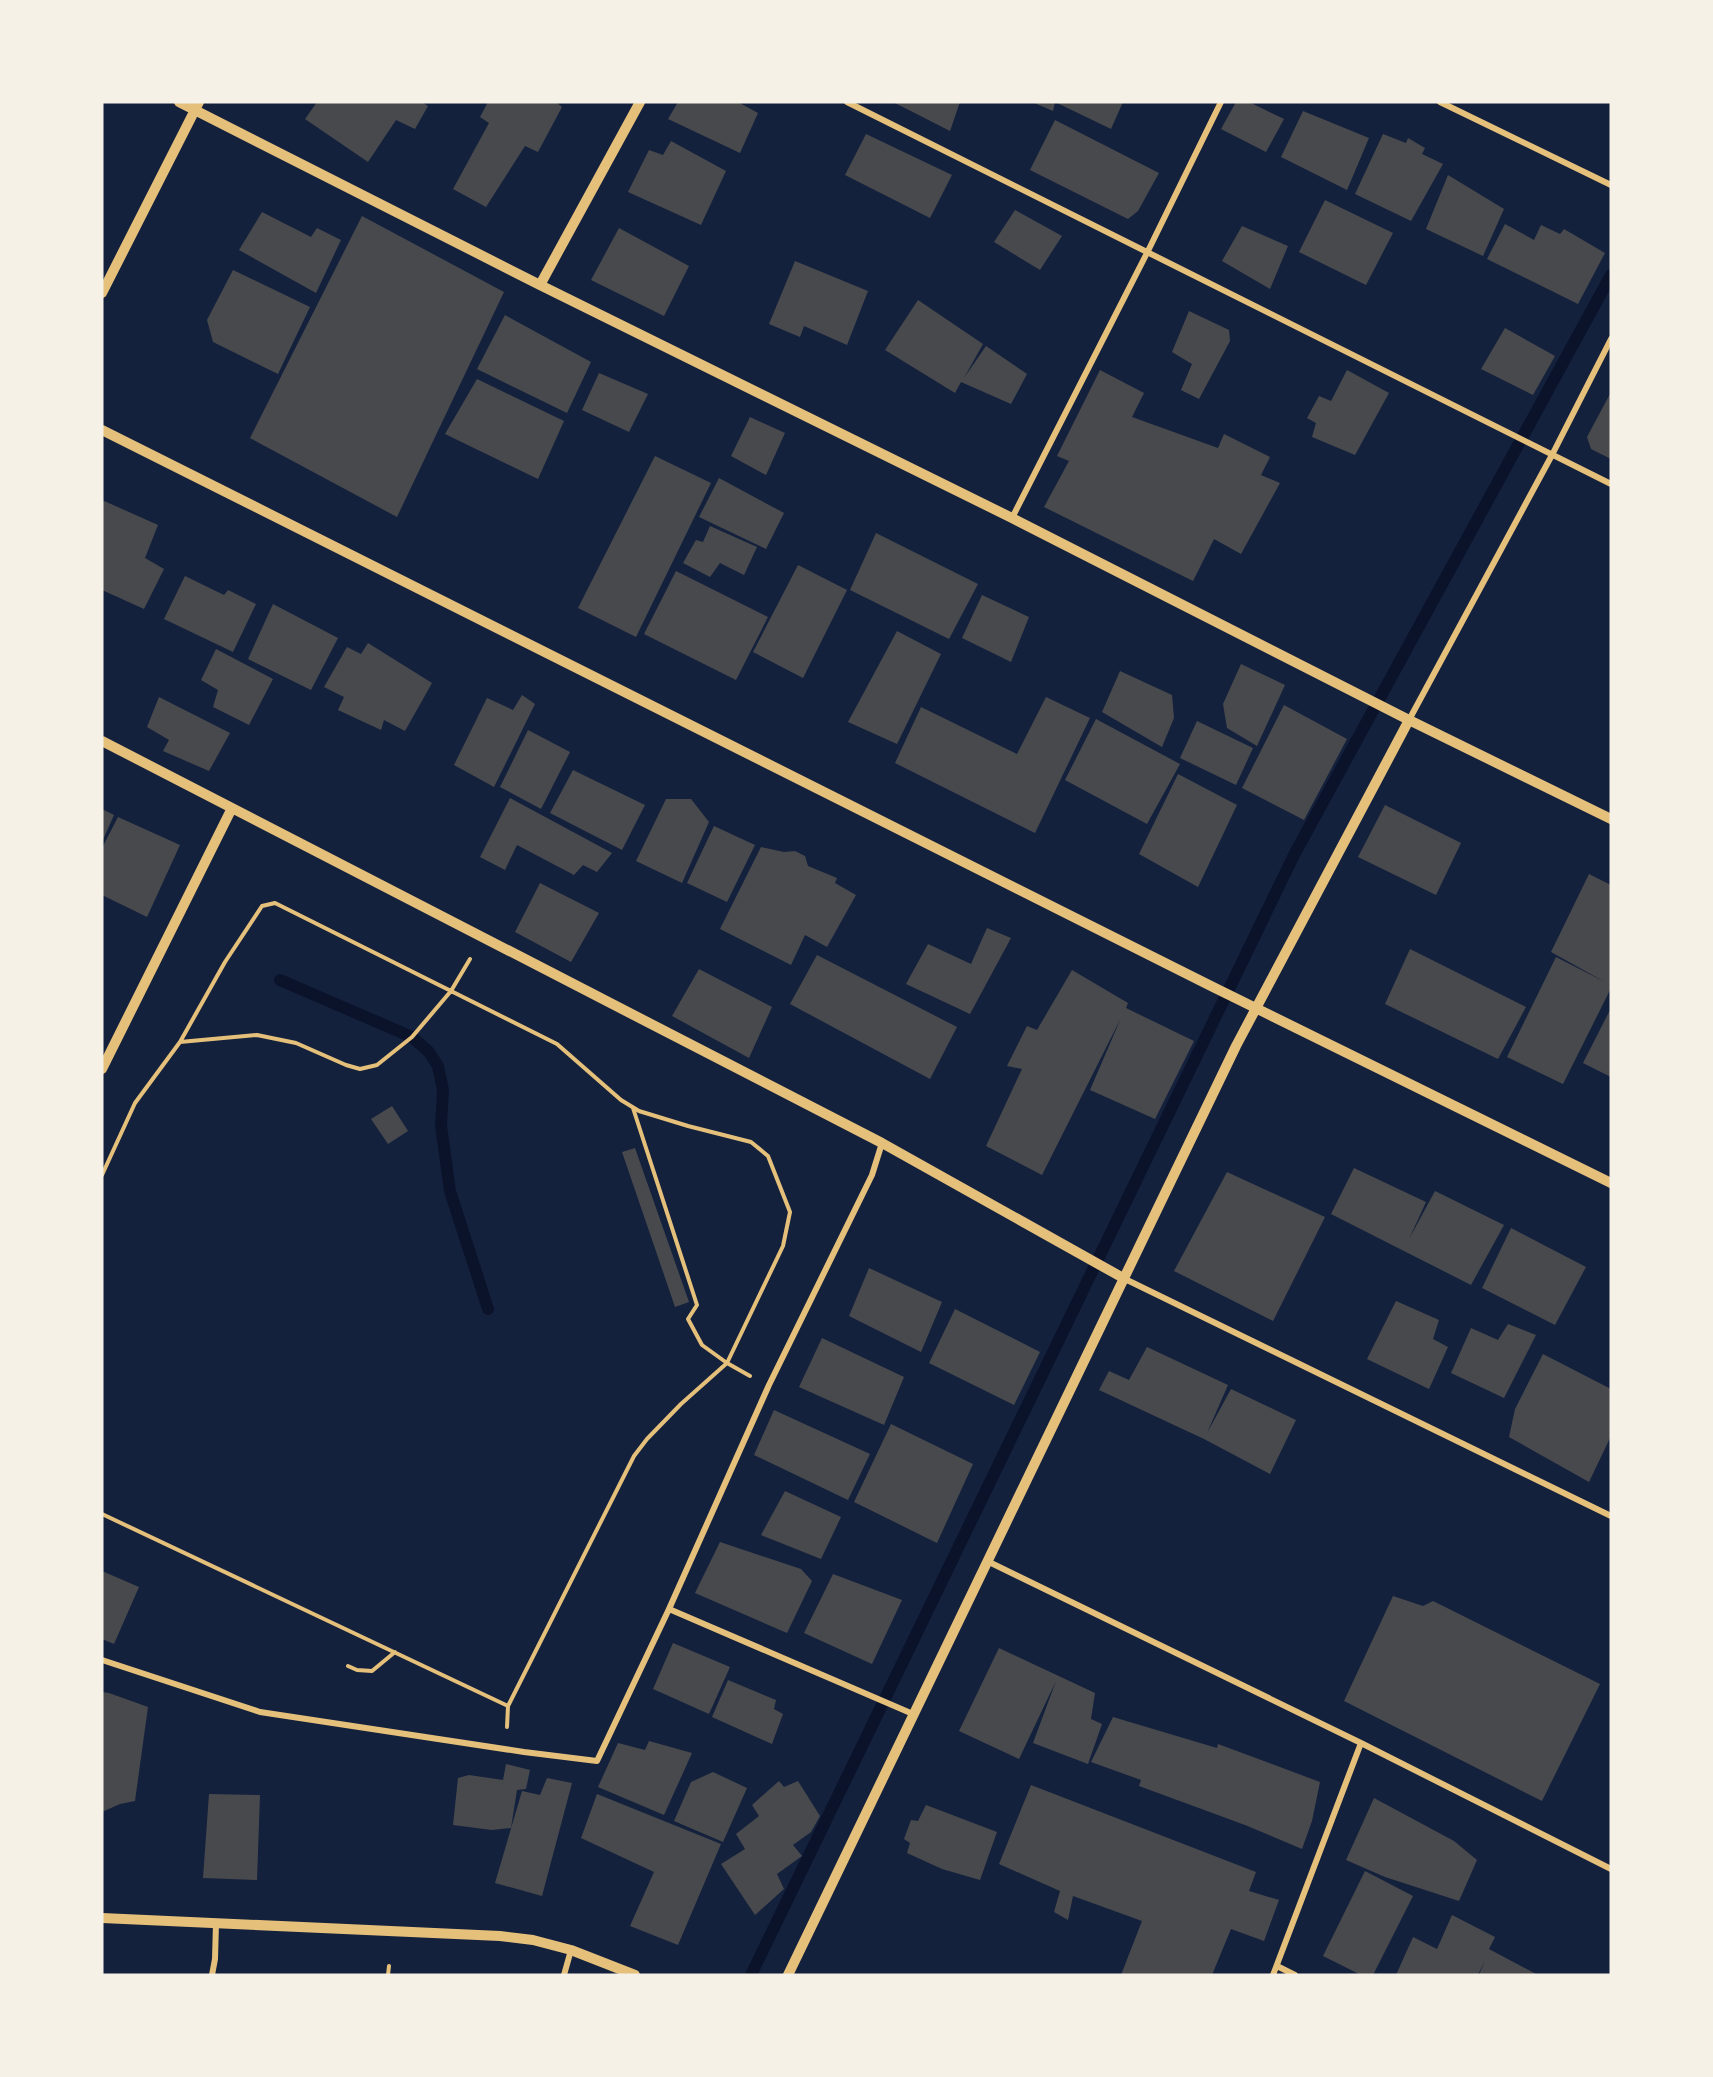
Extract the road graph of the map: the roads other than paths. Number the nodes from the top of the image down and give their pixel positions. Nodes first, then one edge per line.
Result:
1 (179, 102) edge
2 (640, 102) edge
3 (847, 102) edge
4 (1221, 102) edge
5 (1440, 102) edge
6 (197, 106) edge
7 (1611, 185) edge
8 (1147, 254) junction
9 (540, 285) junction
10 (102, 293) edge
11 (1611, 339) edge
12 (102, 430) edge
13 (1552, 455) junction
14 (1611, 484) edge
15 (1012, 518) junction
16 (1409, 720) junction
17 (102, 741) edge
18 (232, 808) junction
19 (1611, 819) edge
20 (1256, 1007) junction
21 (102, 1069) edge
22 (882, 1143) junction
23 (1611, 1183) edge
24 (1125, 1279) junction
25 (1611, 1516) edge
26 (986, 1560) junction
27 (669, 1609) junction
28 (102, 1660) edge
29 (913, 1714) junction
30 (1360, 1743) junction
31 (1611, 1869) edge
32 (102, 1918) edge
33 (216, 1923) junction
34 (571, 1950) junction
35 (1277, 1966) junction
36 (212, 1975) edge
37 (564, 1975) edge
38 (635, 1975) edge
39 (788, 1975) edge
40 (1273, 1975) edge
41 (1295, 1975) edge

1 - 6 street
2 - 9 street
3 - 8 street
4 - 8 street
5 - 7 street
6 - 9 street
6 - 10 street
8 - 13 street
8 - 15 street
9 - 15 street
11 - 13 street
12 - 20 street
13 - 14 street
13 - 16 street
15 - 16 street
16 - 19 street
16 - 20 street
17 - 18 street
18 - 21 street
18 - 22 street
20 - 23 street
20 - 24 street
22 - 24 street
22 - 27 street
24 - 25 street
24 - 26 street
26 - 29 street
26 - 30 street
27 - 28 street
27 - 29 street
29 - 39 street
30 - 31 street
30 - 35 street
32 - 33 street
33 - 34 street
33 - 36 street
34 - 37 street
34 - 38 street
35 - 40 street
35 - 41 street

